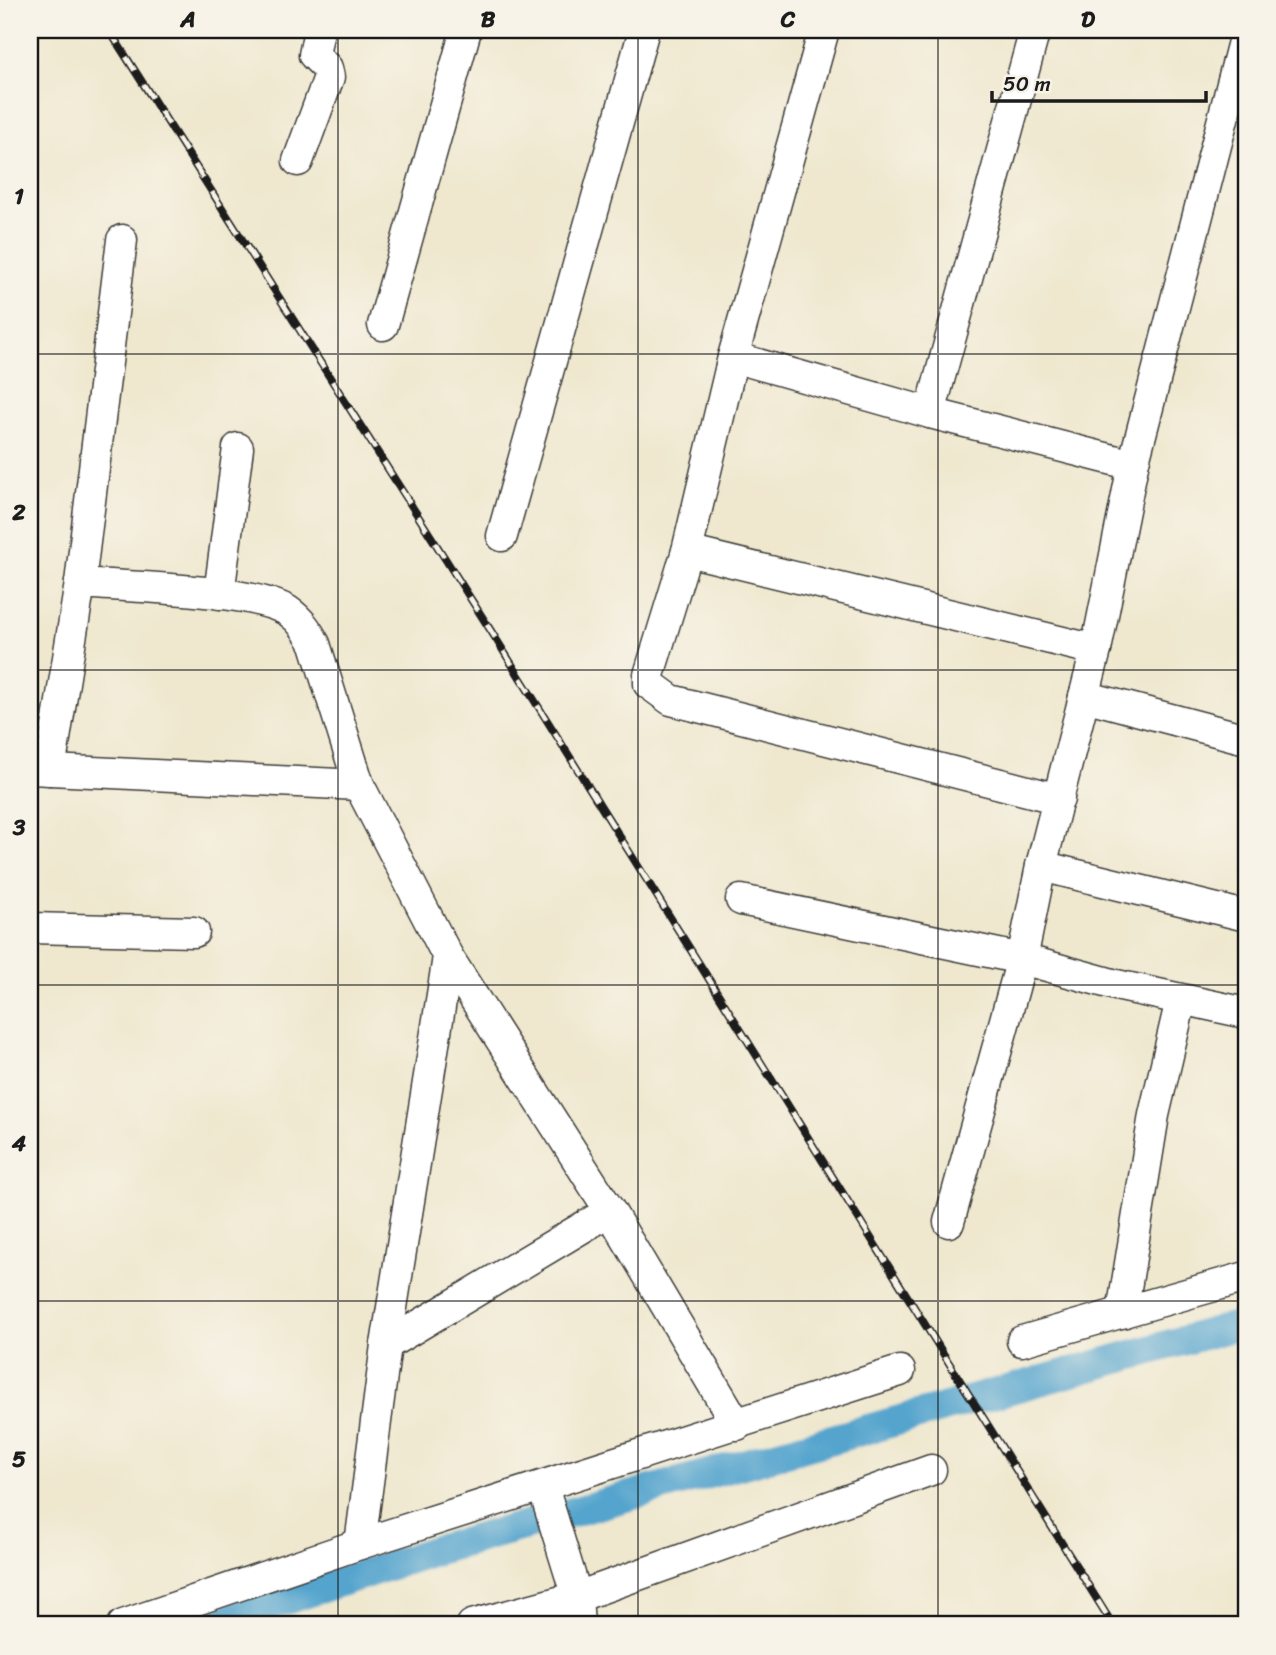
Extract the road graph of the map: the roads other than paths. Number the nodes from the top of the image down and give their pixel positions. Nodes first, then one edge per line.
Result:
1 (319, 30) edge
2 (466, 30) edge
3 (644, 30) edge
4 (824, 30) edge
5 (1035, 30) edge
6 (1246, 30) edge
7 (298, 161) dead end
8 (122, 240) dead end
9 (383, 325) dead end
10 (733, 358) junction
11 (930, 413) junction
12 (238, 448) dead end
13 (1133, 465) junction
14 (502, 536) dead end
15 (687, 551) junction
16 (80, 583) junction
17 (219, 594) junction
18 (1096, 650) junction
19 (1084, 696) junction
20 (1246, 739) edge
21 (40, 770) edge
22 (359, 785) junction
23 (1059, 799) junction
24 (1041, 866) junction
25 (741, 900) dead end
26 (1246, 916) edge
27 (30, 928) edge
28 (194, 932) dead end
29 (448, 957) junction
30 (1022, 959) junction
31 (1181, 1000) junction
32 (1246, 1013) edge
33 (610, 1211) junction
34 (949, 1222) dead end
35 (1244, 1269) edge
36 (1122, 1313) junction
37 (1023, 1341) dead end
38 (386, 1345) junction
39 (900, 1371) dead end
40 (737, 1425) junction
41 (931, 1470) dead end
42 (547, 1500) junction
43 (360, 1544) junction
44 (575, 1597) edge
45 (123, 1625) edge
46 (474, 1625) edge

1 - 7 street
2 - 9 street
3 - 14 street
4 - 10 street
5 - 11 street
6 - 13 street
8 - 16 street
10 - 11 street
10 - 15 street
11 - 13 street
12 - 17 street
13 - 18 street
15 - 18 street
15 - 23 street
16 - 17 street
16 - 21 street
17 - 22 street
18 - 19 street
19 - 20 street
19 - 23 street
21 - 22 street
22 - 29 street
23 - 24 street
24 - 26 street
24 - 30 street
25 - 30 street
27 - 28 street
29 - 33 street
29 - 38 street
30 - 31 street
30 - 34 street
31 - 32 street
31 - 36 street
33 - 38 street
33 - 40 street
35 - 36 street
36 - 37 street
38 - 43 street
39 - 40 street
40 - 42 street
41 - 44 street
42 - 43 street
42 - 44 street
43 - 45 street
44 - 46 street

